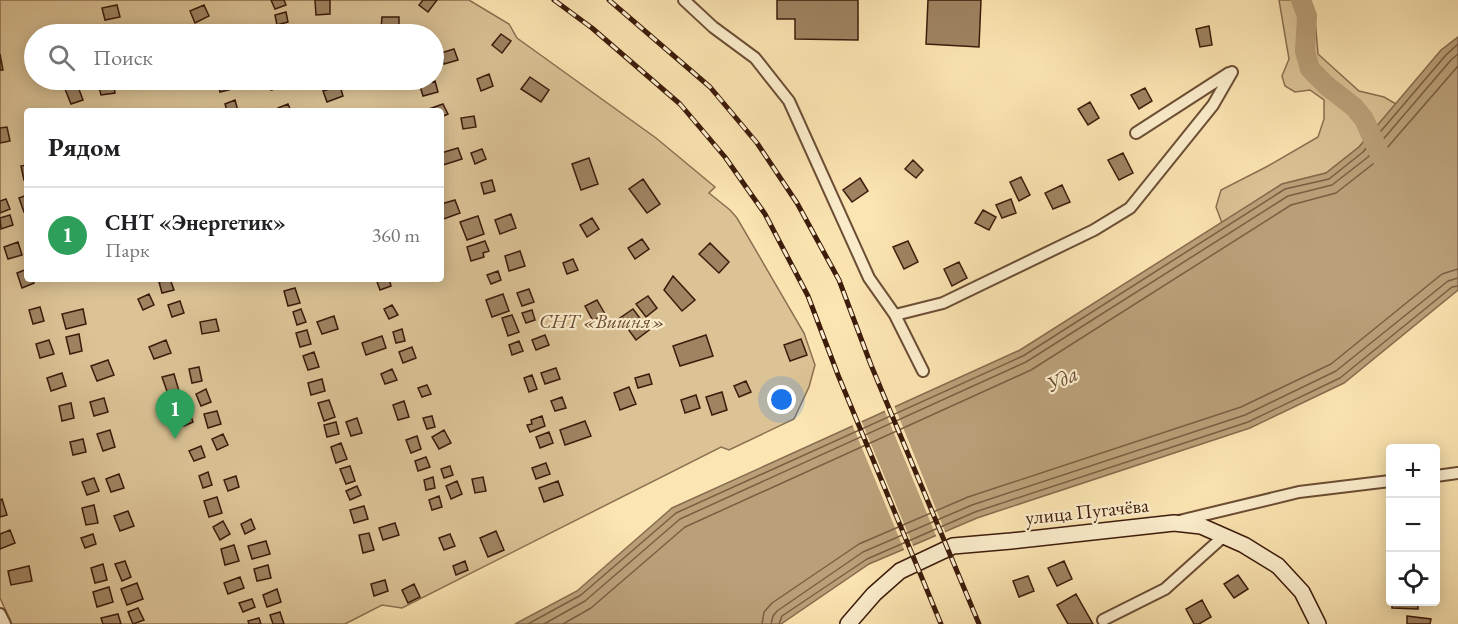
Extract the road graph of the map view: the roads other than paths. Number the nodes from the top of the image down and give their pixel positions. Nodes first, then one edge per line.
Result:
1 (684, 0) edge
2 (1136, 133) dead end
3 (894, 315) junction
4 (923, 371) dead end
5 (1458, 473) edge
6 (1440, 475) edge
7 (1386, 481) edge
8 (1174, 523) junction
9 (1224, 536) junction
10 (0, 614) edge
11 (1104, 620) dead end
12 (5, 624) edge
13 (848, 624) edge
14 (1318, 624) edge

1 - 3 street
2 - 3 street
3 - 4 street
5 - 6 street
7 - 8 street
8 - 9 street, улица Пугачёва
8 - 13 street, улица Пугачёва
9 - 11 street
9 - 14 street, улица Пугачёва
10 - 12 street

